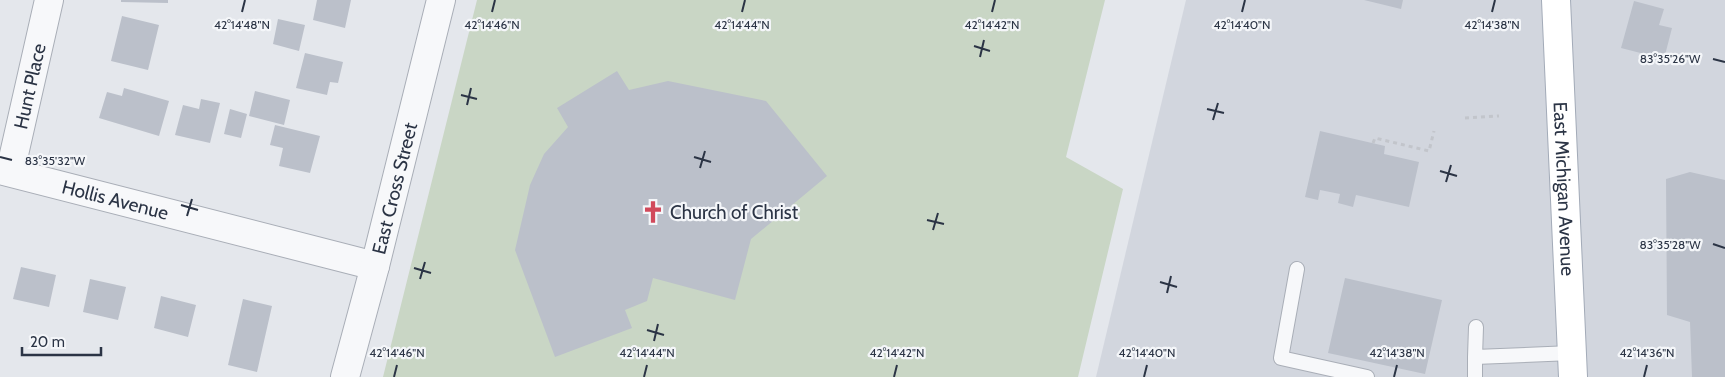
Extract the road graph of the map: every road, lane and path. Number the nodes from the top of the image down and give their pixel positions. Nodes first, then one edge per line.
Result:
1 (49, 0) edge
2 (441, 0) edge
3 (1556, 0) edge
4 (1499, 116) dead end
5 (1465, 118) dead end
6 (1434, 131) dead end
7 (1374, 143) dead end
8 (5, 171) edge
9 (375, 266) junction
10 (1297, 269) dead end
11 (1476, 327) dead end
12 (1476, 357) junction
13 (1572, 365) edge
14 (345, 377) edge
15 (1367, 377) edge
16 (1475, 377) edge

1 - 8 street, Hunt Place
2 - 9 street, East Cross Street
3 - 13 main road, East Michigan Avenue
4 - 5 path
6 - 7 path
8 - 9 street, Hollis Avenue
9 - 14 street, East Cross Street
10 - 15 lane
11 - 12 lane
12 - 13 lane
12 - 16 lane

